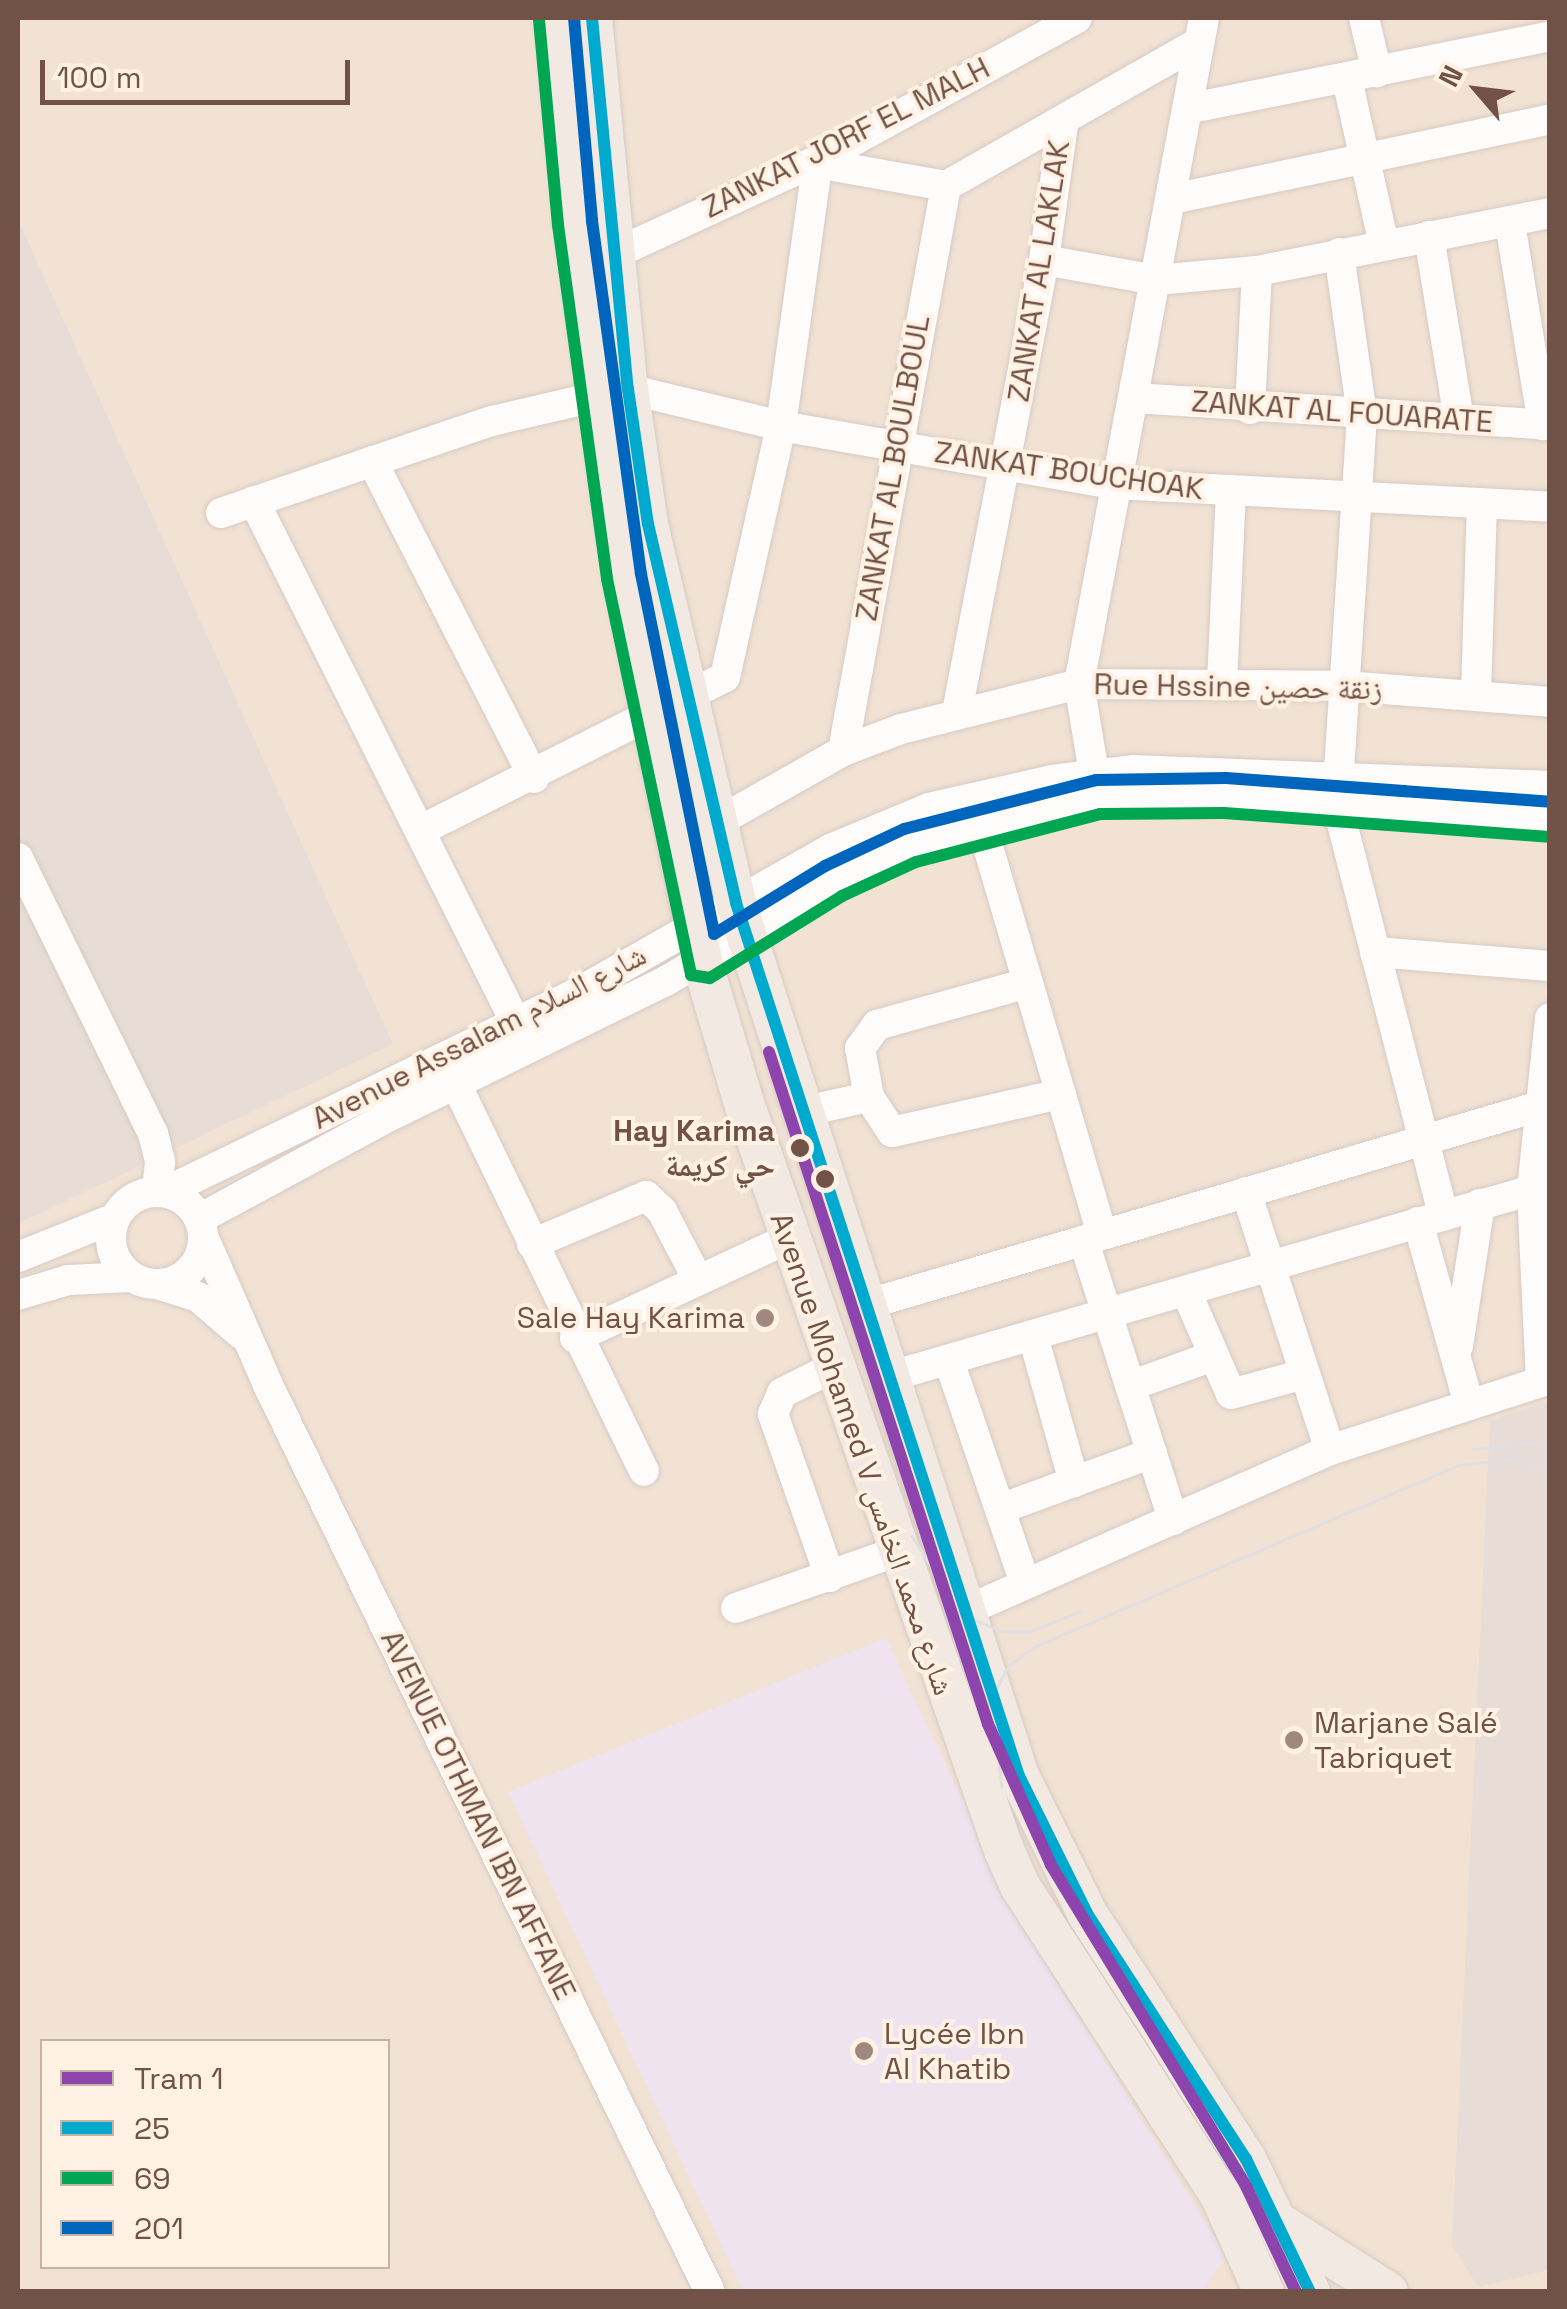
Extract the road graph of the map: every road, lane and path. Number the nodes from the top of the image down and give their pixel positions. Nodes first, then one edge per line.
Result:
1 (556, 18) edge
2 (592, 18) edge
3 (1077, 18) edge
4 (1364, 18) edge
5 (1201, 30) edge
6 (1546, 37) edge
7 (1377, 72) junction
8 (1347, 79) junction
9 (1191, 108) junction
10 (1550, 120) edge
11 (1063, 124) junction
12 (1364, 157) junction
13 (820, 162) junction
14 (946, 186) junction
15 (1172, 199) junction
16 (1550, 213) edge
17 (1510, 222) junction
18 (1429, 236) junction
19 (1384, 244) junction
20 (1339, 253) junction
21 (614, 254) junction
22 (1044, 260) junction
23 (1257, 271) junction
24 (1156, 280) junction
25 (612, 391) junction
26 (1134, 398) junction
27 (1250, 409) junction
28 (1362, 416) junction
29 (1458, 420) junction
30 (1546, 425) edge
31 (781, 426) junction
32 (896, 446) junction
33 (372, 461) junction
34 (1006, 466) junction
35 (1115, 484) junction
36 (1231, 494) junction
37 (1358, 499) junction
38 (254, 501) junction
39 (1482, 503) junction
40 (1550, 507) edge
41 (222, 513) dead end
42 (1222, 682) junction
43 (1078, 684) junction
44 (1344, 686) junction
45 (1476, 694) junction
46 (1550, 702) edge
47 (668, 709) junction
48 (957, 712) junction
49 (844, 752) junction
50 (534, 778) junction
51 (1096, 785) junction
52 (1550, 786) edge
53 (1336, 789) junction
54 (978, 810) junction
55 (1550, 820) edge
56 (714, 824) junction
57 (421, 830) junction
58 (18, 858) edge
59 (741, 918) junction
60 (698, 944) junction
61 (1375, 952) junction
62 (1550, 966) edge
63 (1028, 983) junction
64 (1550, 1018) edge
65 (522, 1035) junction
66 (456, 1084) junction
67 (1061, 1094) junction
68 (869, 1097) junction
69 (1543, 1106) edge
70 (805, 1111) junction
71 (1422, 1140) junction
72 (1532, 1190) junction
73 (161, 1192) junction
74 (1246, 1192) junction
75 (1480, 1204) junction
76 (115, 1218) junction
77 (1431, 1219) junction
78 (201, 1227) junction
79 (1093, 1238) junction
80 (786, 1239) junction
81 (532, 1244) junction
82 (18, 1257) edge
83 (1272, 1266) junction
84 (696, 1278) junction
85 (144, 1280) junction
86 (1186, 1291) junction
87 (18, 1295) edge
88 (864, 1305) junction
89 (1106, 1315) junction
90 (1032, 1336) junction
91 (575, 1338) junction
92 (247, 1339) junction
93 (1213, 1356) junction
94 (1456, 1359) junction
95 (950, 1361) junction
96 (834, 1367) junction
97 (1304, 1374) junction
98 (888, 1377) junction
99 (1545, 1380) edge
100 (1130, 1386) junction
101 (1469, 1404) junction
102 (1330, 1450) junction
103 (1152, 1452) junction
104 (644, 1471) dead end
105 (1074, 1482) junction
106 (1000, 1509) junction
107 (1173, 1520) junction
108 (896, 1552) junction
109 (830, 1577) junction
110 (1025, 1583) junction
111 (736, 1608) dead end
112 (965, 1611) junction
113 (1275, 2220) junction
114 (1260, 2287) edge
115 (710, 2292) edge
116 (1310, 2292) edge
117 (1388, 2292) edge

1 - 25 main road, Avenue Mohamed V شارع محمد الخامس
2 - 21 main road, Avenue Mohamed V شارع محمد الخامس
3 - 13 street, ZANKAT JORF EL MALH
4 - 7 street
5 - 9 street
5 - 11 street
6 - 7 street
7 - 8 street
8 - 9 street
8 - 12 street
9 - 15 street
10 - 12 street
11 - 14 street
11 - 22 street, ZANKAT AL LAKLAK
12 - 15 street
12 - 19 street
13 - 14 street
13 - 21 street, ZANKAT JORF EL MALH
13 - 31 street
14 - 32 street, ZANKAT AL BOULBOUL
15 - 24 street
16 - 17 street
17 - 18 street
17 - 30 street
18 - 19 street
18 - 29 street
19 - 20 street
20 - 23 street
20 - 28 street
21 - 25 main road, Avenue Mohamed V شارع محمد الخامس
22 - 24 street
22 - 34 street, ZANKAT AL LAKLAK
23 - 24 street
23 - 27 street
24 - 26 street
25 - 31 street, ZANKAT BOUCHOAK
25 - 33 street
25 - 47 main road, Avenue Mohamed V شارع محمد الخامس
26 - 27 street, ZANKAT AL FOUARATE
26 - 35 street
27 - 28 street, ZANKAT AL FOUARATE
28 - 29 street, ZANKAT AL FOUARATE
28 - 37 street
29 - 30 street, ZANKAT AL FOUARATE
31 - 32 street, ZANKAT BOUCHOAK
31 - 47 street
32 - 34 street, ZANKAT BOUCHOAK
32 - 49 street, ZANKAT AL BOULBOUL
33 - 38 street
33 - 50 street
34 - 35 street, ZANKAT BOUCHOAK
34 - 48 street, ZANKAT AL LAKLAK
35 - 36 street, ZANKAT BOUCHOAK
35 - 43 street
36 - 37 street, ZANKAT BOUCHOAK
36 - 42 street
37 - 39 street, ZANKAT BOUCHOAK
37 - 44 street
38 - 41 street
38 - 57 street
39 - 40 street, ZANKAT BOUCHOAK
39 - 45 street
42 - 43 street, Rue Hssine زنقة حصين
42 - 44 street, Rue Hssine زنقة حصين
43 - 48 street, Rue Hssine زنقة حصين
43 - 51 street
44 - 45 street, Rue Hssine زنقة حصين
44 - 53 street
45 - 46 street, Rue Hssine زنقة حصين
47 - 50 street
47 - 56 main road, Avenue Mohamed V شارع محمد الخامس
47 - 60 main road, Avenue Mohamed V شارع محمد الخامس
48 - 49 street, Rue Hssine زنقة حصين
49 - 56 street, Rue Hssine زنقة حصين
50 - 57 street
51 - 53 street, Avenue Assalam شارع السلام
51 - 54 street, Avenue Assalam شارع السلام
52 - 53 street, Avenue Assalam شارع السلام
53 - 55 street, Avenue Assalam شارع السلام
53 - 61 street
54 - 59 street, Avenue Assalam شارع السلام
54 - 63 street
56 - 59 main road, Avenue Mohamed V شارع محمد الخامس
57 - 65 street
58 - 73 street
59 - 60 street, Avenue Assalam شارع السلام
59 - 70 main road, Avenue Mohamed V شارع محمد الخامس
60 - 65 street, Avenue Assalam شارع السلام
60 - 80 main road, Avenue Mohamed V شارع محمد الخامس
61 - 62 street
61 - 71 street
63 - 67 street
63 - 68 street
64 - 69 street
65 - 66 street, Avenue Assalam شارع السلام
65 - 73 street, Avenue Assalam شارع السلام
66 - 78 street, Avenue Assalam شارع السلام
66 - 81 street
67 - 68 street
67 - 79 street
68 - 70 street
69 - 71 street
69 - 72 street
70 - 88 main road, Avenue Mohamed V شارع محمد الخامس
71 - 74 street
71 - 77 street
72 - 75 street
72 - 99 street
73 - 76 street
73 - 78 street
74 - 79 street
74 - 83 street
75 - 77 street
75 - 94 street
76 - 82 street
76 - 85 street
77 - 83 street
77 - 94 street
78 - 85 street
78 - 92 street, AVENUE OTHMAN IBN AFFANE
79 - 88 street
79 - 89 street
80 - 84 street
80 - 96 main road, Avenue Mohamed V شارع محمد الخامس
81 - 84 street
81 - 91 street
83 - 86 street
83 - 97 street
84 - 91 street
85 - 87 street
85 - 92 street, AVENUE OTHMAN IBN AFFANE
86 - 89 street
86 - 93 street
88 - 98 main road, Avenue Mohamed V شارع محمد الخامس
89 - 90 street
89 - 100 street
90 - 95 street
90 - 105 street
91 - 104 street
92 - 115 street, AVENUE OTHMAN IBN AFFANE
93 - 97 street
93 - 100 street
94 - 101 street
95 - 98 street
95 - 106 street
96 - 108 main road, Avenue Mohamed V شارع محمد الخامس
96 - 109 street
97 - 102 street
98 - 112 main road, Avenue Mohamed V شارع محمد الخامس
99 - 101 street
100 - 103 street
101 - 102 street
102 - 107 street
103 - 105 street
103 - 107 street
105 - 106 street
106 - 110 street
107 - 110 street
108 - 109 street
108 - 114 main road, Avenue Mohamed V شارع محمد الخامس
109 - 111 street
110 - 112 street
112 - 113 main road, Avenue Mohamed V شارع محمد الخامس
113 - 116 main road, Avenue Mohamed V شارع محمد الخامس
113 - 117 main road

